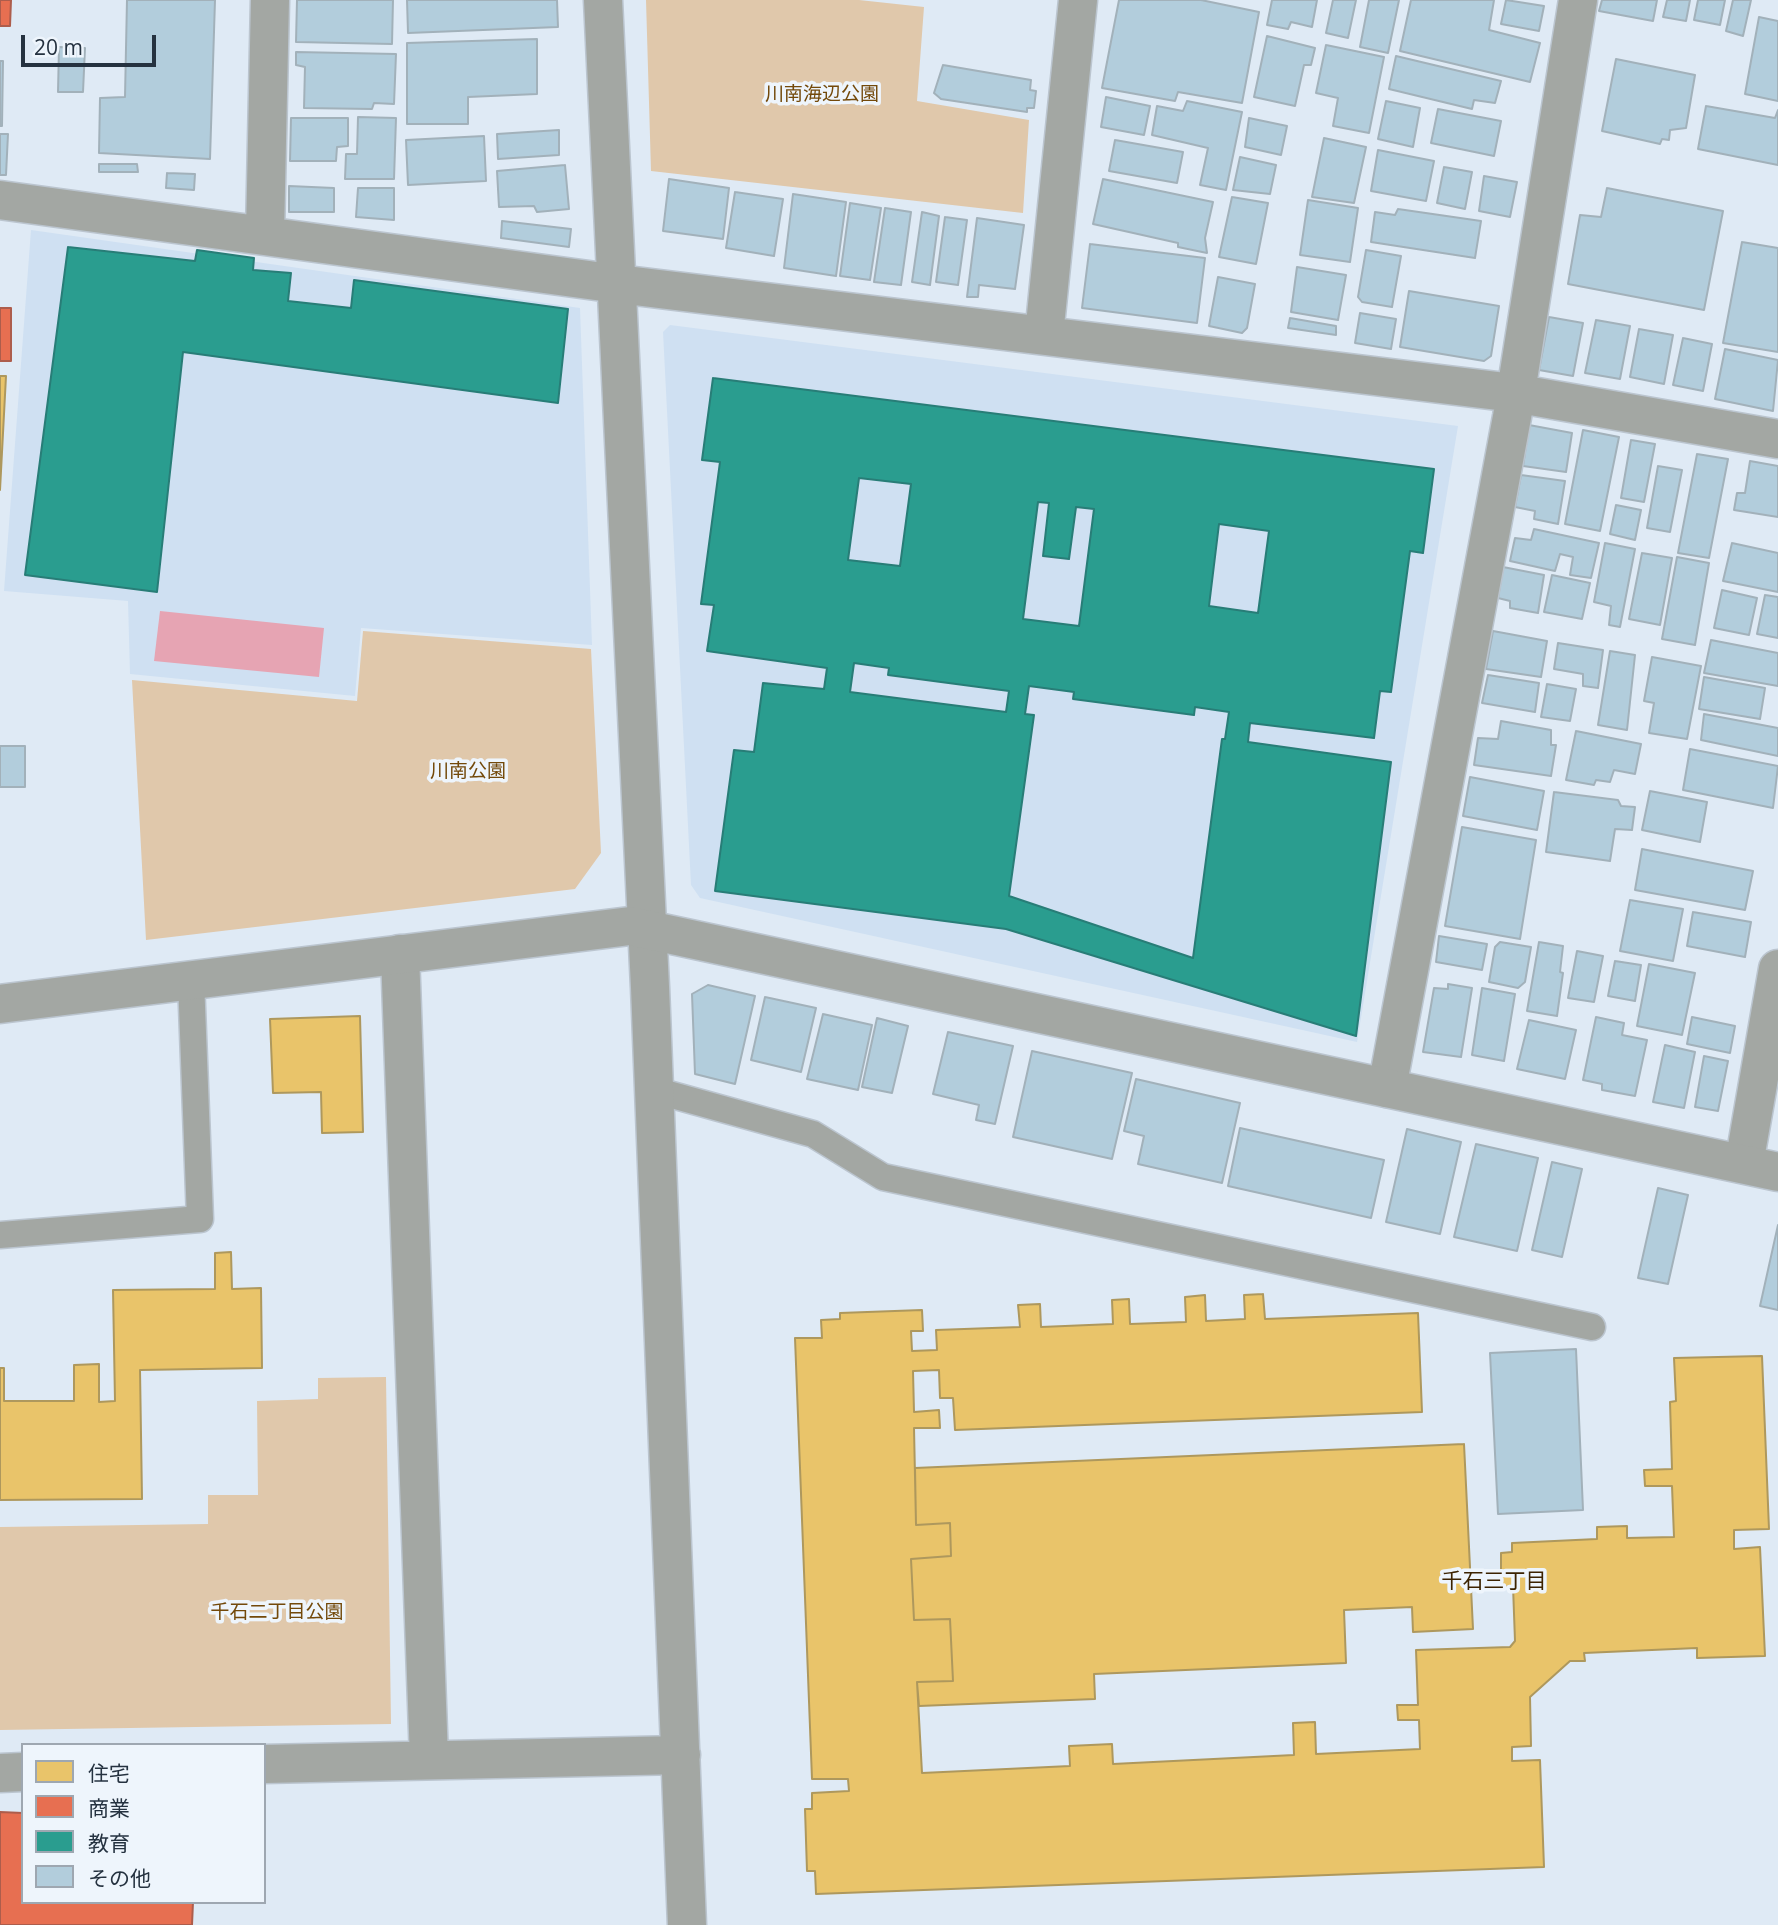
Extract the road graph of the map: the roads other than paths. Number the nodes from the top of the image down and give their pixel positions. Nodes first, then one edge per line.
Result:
1 (270, 0) edge
2 (603, 0) edge
3 (1078, 0) edge
4 (1578, 0) edge
5 (0, 200) edge
6 (265, 234) junction
7 (618, 284) junction
8 (1044, 335) junction
9 (1514, 393) junction
10 (1778, 439) edge
11 (647, 929) junction
12 (400, 954) junction
13 (1778, 969) edge
14 (191, 980) junction
15 (0, 1004) edge
16 (1387, 1088) junction
17 (654, 1090) junction
18 (1761, 1168) edge
19 (0, 1235) edge
20 (1592, 1327) dead end
21 (681, 1755) junction
22 (429, 1759) junction
23 (266, 1764) edge
24 (21, 1772) edge
25 (0, 1773) edge
26 (687, 1925) edge

1 - 6 street
2 - 7 street
3 - 8 street
4 - 9 street
5 - 6 street
6 - 7 street
7 - 8 street
7 - 11 street
8 - 9 street
9 - 10 street
9 - 16 street
11 - 12 street
11 - 16 street
11 - 17 street
12 - 14 street
12 - 22 street
13 - 18 street
14 - 15 street
14 - 19 lane
16 - 18 street
17 - 20 lane
17 - 21 street
21 - 22 street
21 - 26 street
22 - 23 street
24 - 25 street

